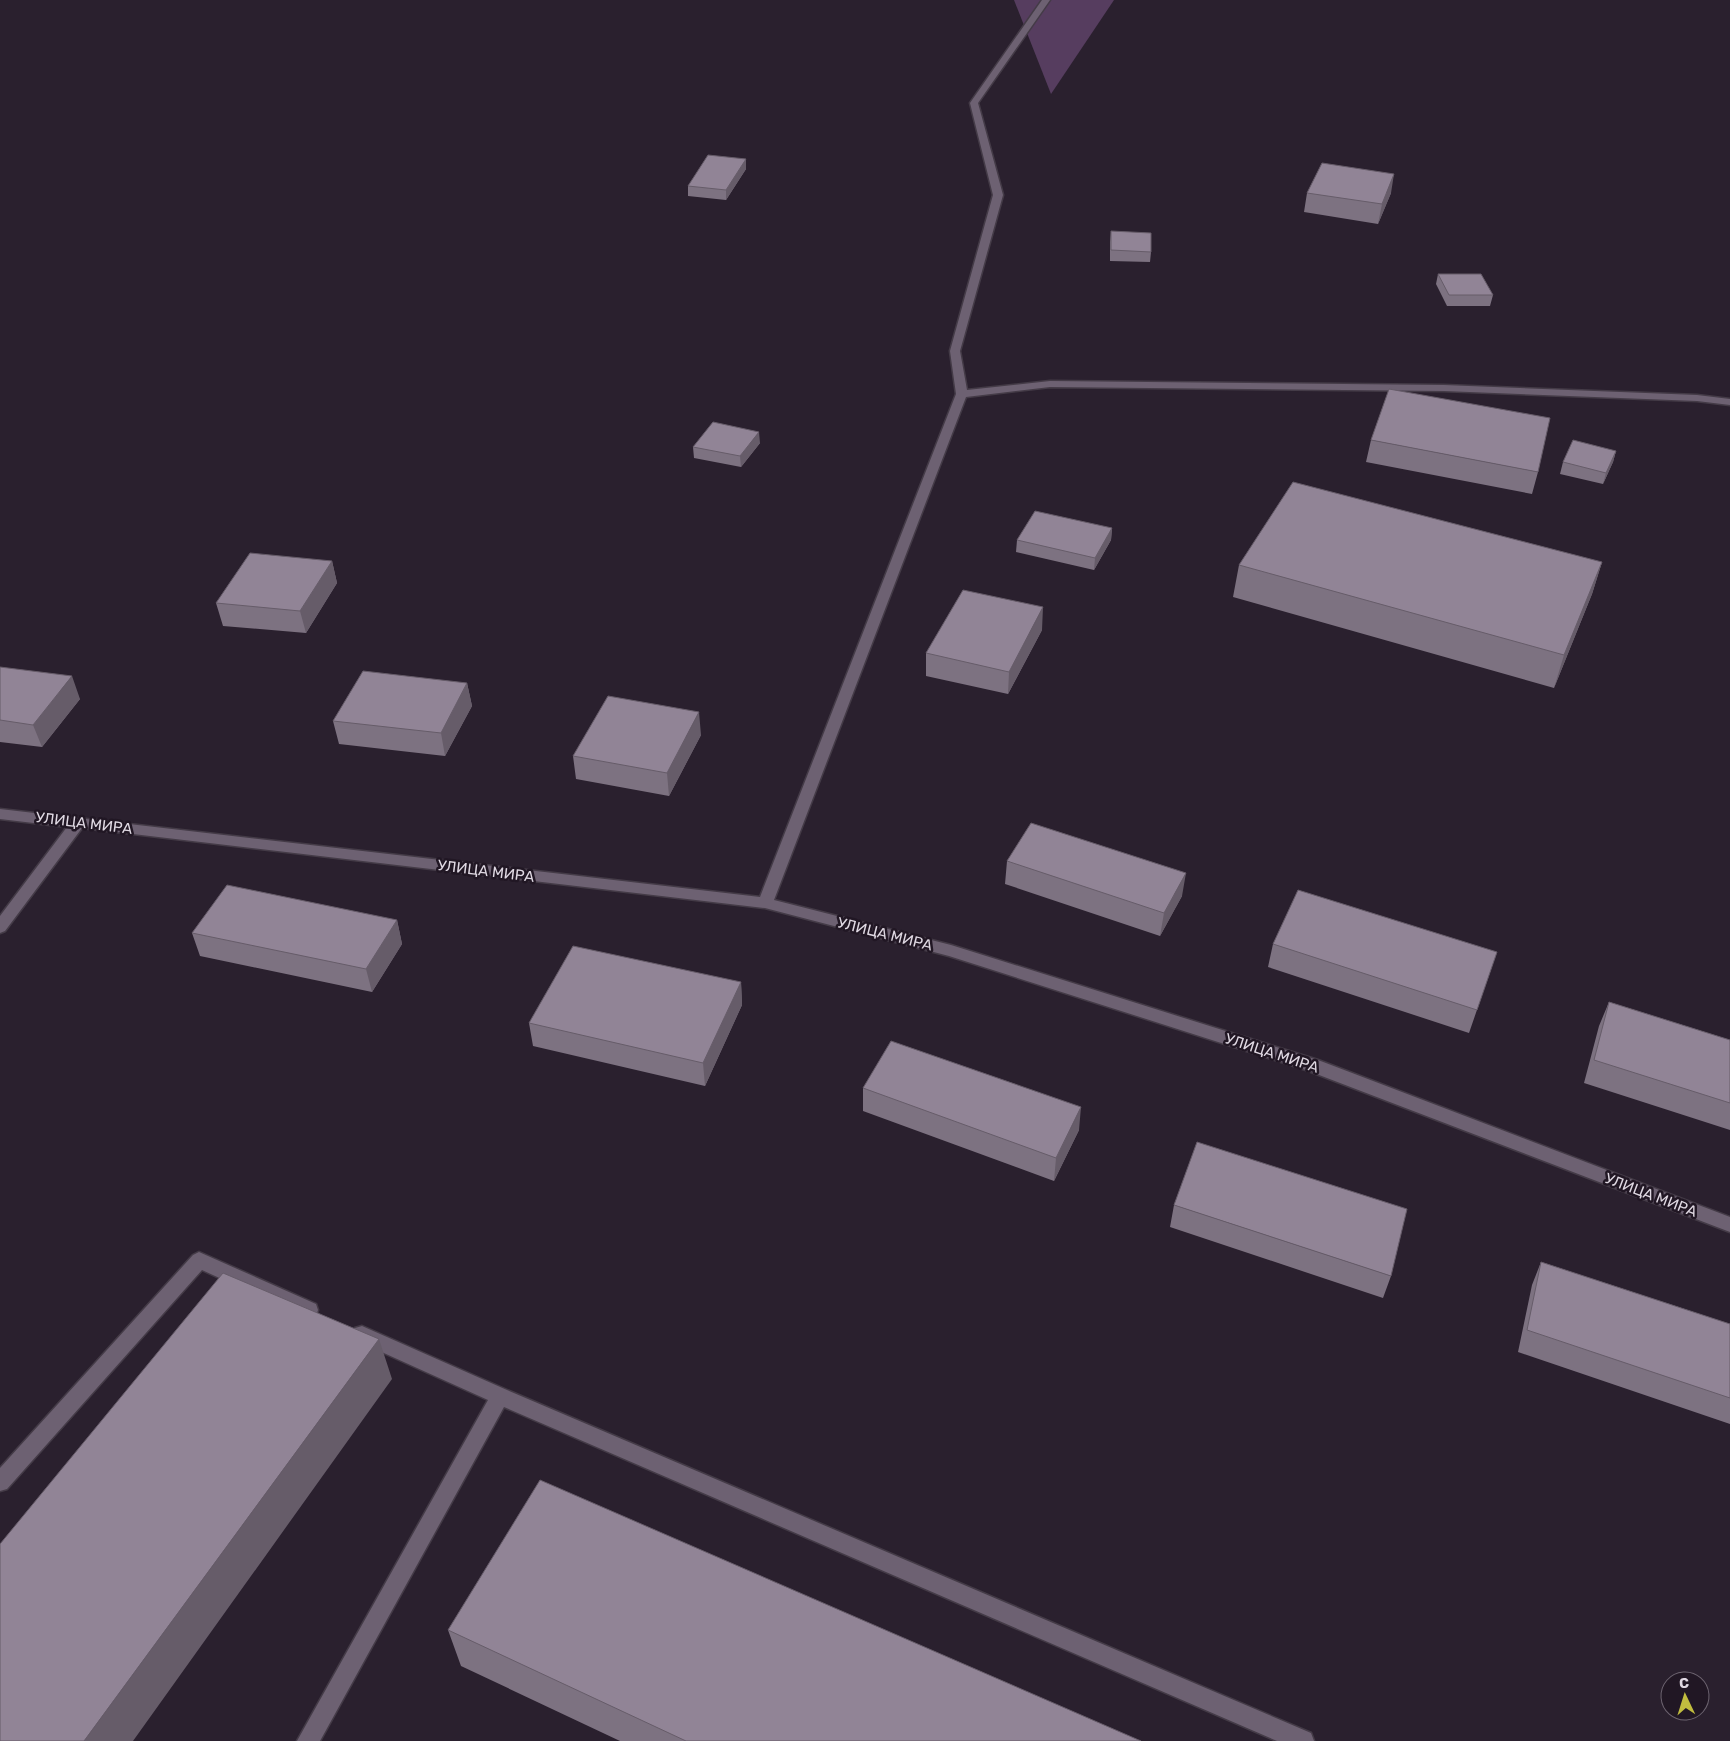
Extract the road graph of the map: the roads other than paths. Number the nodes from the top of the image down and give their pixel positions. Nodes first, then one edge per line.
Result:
1 (1046, 0) edge
2 (962, 394) junction
3 (1730, 403) edge
4 (0, 814) edge
5 (78, 823) junction
6 (765, 903) junction
7 (0, 927) edge
8 (1730, 1225) edge
9 (323, 1316) edge
10 (349, 1328) edge
11 (500, 1396) junction
12 (0, 1482) edge
13 (308, 1741) edge
14 (1303, 1741) edge

1 - 2 street
2 - 3 street
2 - 6 street
4 - 5 street, УЛИЦА МИРА
5 - 6 street, УЛИЦА МИРА
5 - 7 street
6 - 8 street, УЛИЦА МИРА
9 - 12 street
10 - 11 street
11 - 13 street
11 - 14 street

